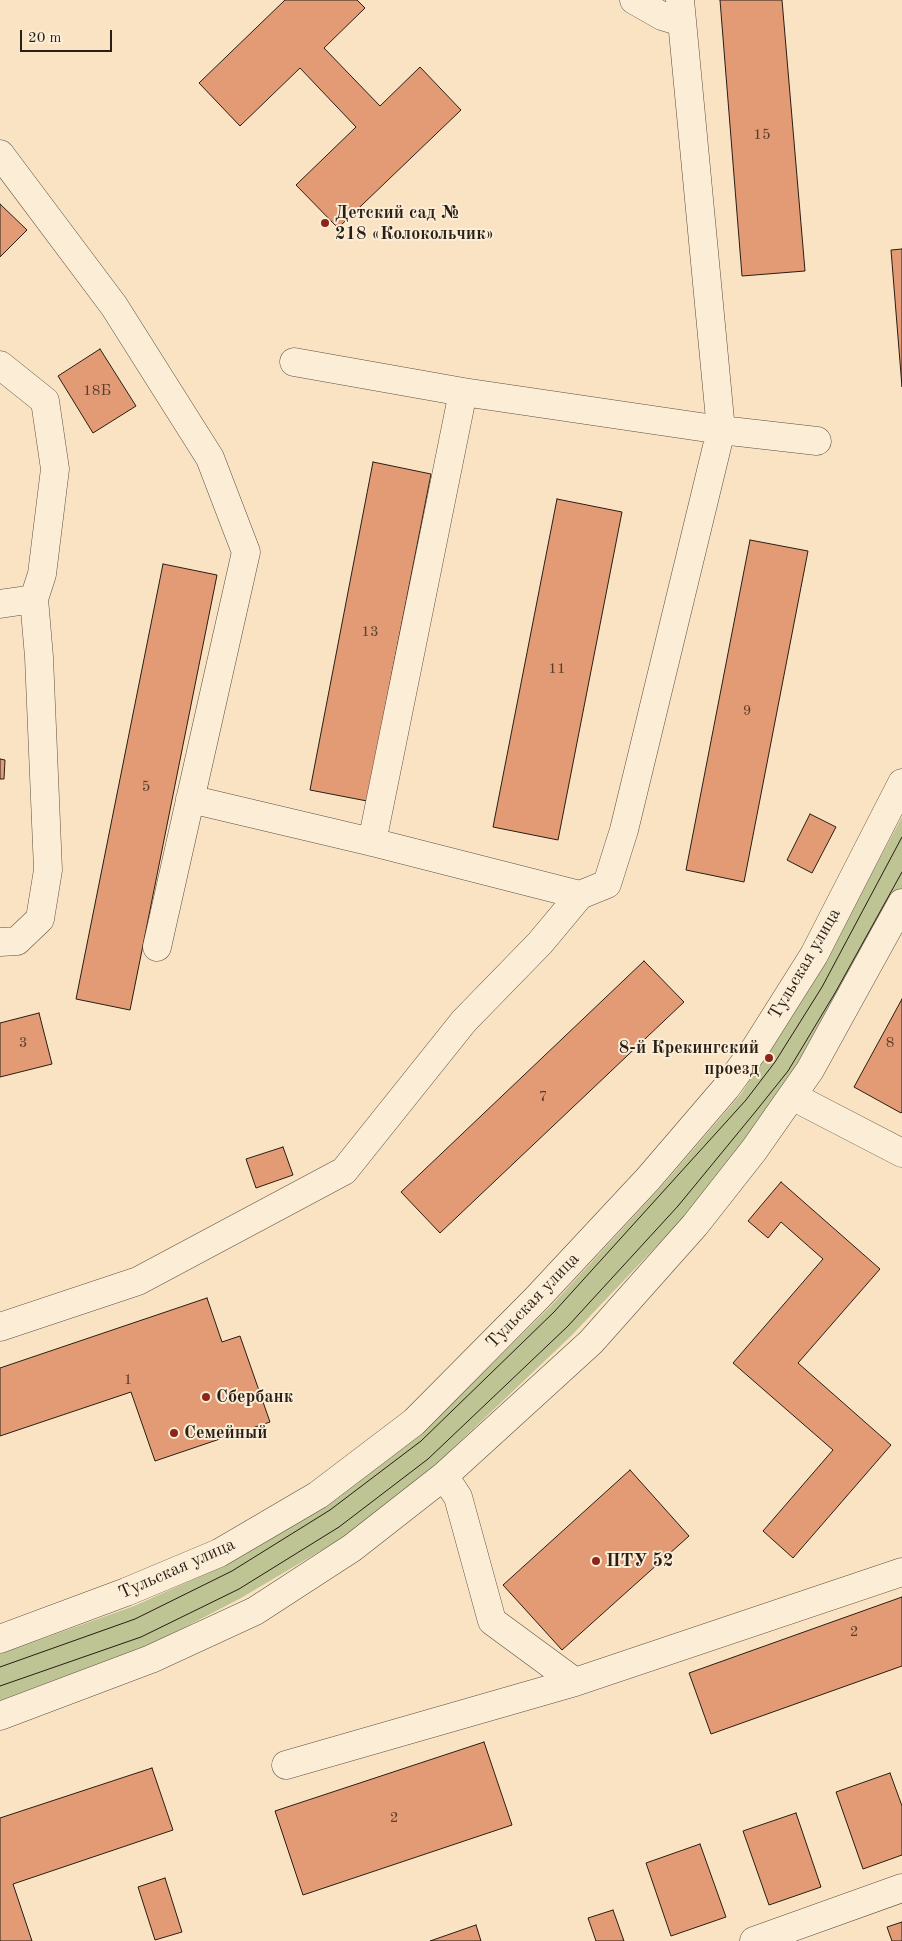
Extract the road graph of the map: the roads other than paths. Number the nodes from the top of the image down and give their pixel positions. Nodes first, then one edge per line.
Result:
1 (634, 0) edge
2 (681, 11) edge
3 (0, 154) edge
4 (294, 362) dead end
5 (0, 365) edge
6 (463, 392) junction
7 (721, 430) junction
8 (817, 441) dead end
9 (34, 599) junction
10 (0, 604) edge
11 (902, 782) edge
12 (190, 799) junction
13 (372, 842) junction
14 (580, 896) junction
15 (902, 903) edge
16 (8, 941) edge
17 (157, 947) dead end
18 (792, 1096) junction
19 (902, 1153) edge
20 (0, 1327) edge
21 (444, 1476) junction
22 (902, 1572) edge
23 (0, 1639) edge
24 (575, 1682) junction
25 (0, 1716) edge
26 (286, 1765) dead end
27 (902, 1888) edge
28 (754, 1941) edge

1 - 2 street
2 - 7 street
3 - 12 street
4 - 6 street
5 - 9 street
6 - 7 street
6 - 13 street
7 - 8 street
7 - 14 street
9 - 10 street
9 - 16 street
11 - 23 street, Тульская улица
12 - 13 street
12 - 17 street
13 - 14 street
14 - 20 street
15 - 18 street
18 - 19 street
18 - 21 street
21 - 24 street
21 - 25 street
22 - 24 street
24 - 26 street
27 - 28 street

